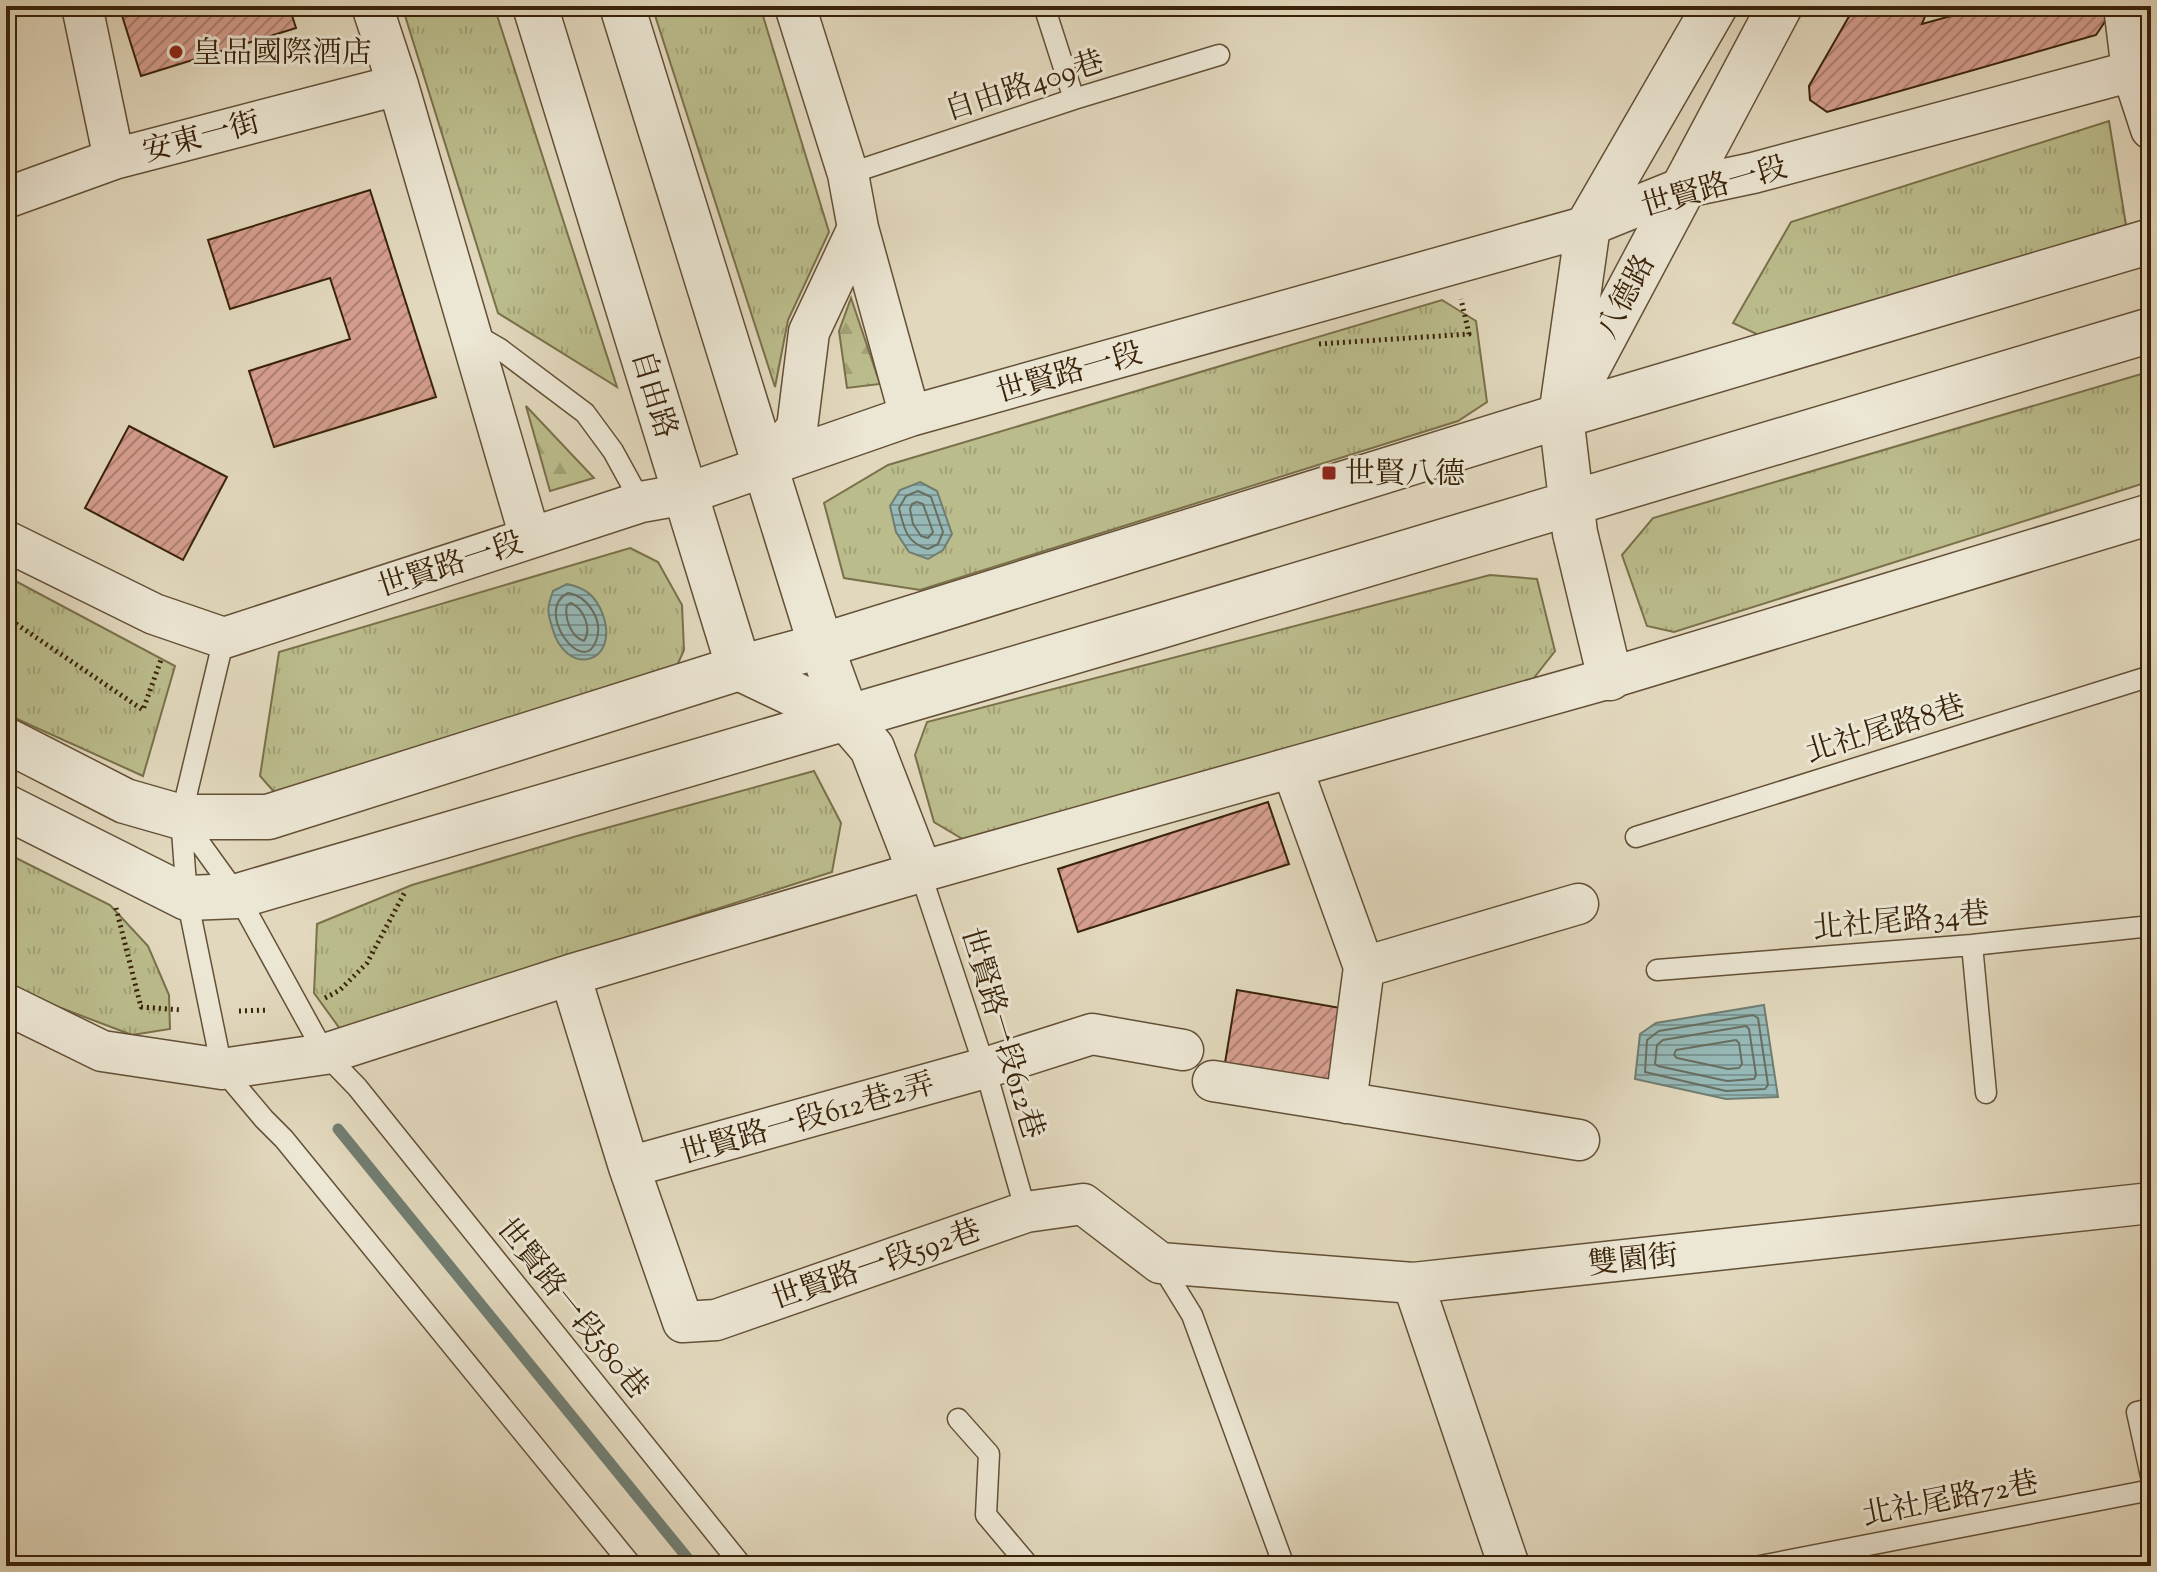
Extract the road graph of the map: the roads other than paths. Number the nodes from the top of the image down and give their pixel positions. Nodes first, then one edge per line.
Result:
1 (82, 6) edge
2 (372, 6) edge
3 (535, 6) edge
4 (622, 6) edge
5 (795, 6) edge
6 (1044, 6) edge
7 (1715, 6) edge
8 (1780, 6) edge
9 (2124, 6) edge
10 (1219, 55) dead end
11 (2141, 68) edge
12 (398, 85) junction
13 (1074, 99) junction
14 (2151, 129) edge
15 (114, 159) junction
16 (848, 174) junction
17 (1682, 188) junction
18 (6, 198) edge
19 (1588, 226) junction
20 (858, 228) junction
21 (2151, 241) edge
22 (2151, 330) edge
23 (470, 332) junction
24 (910, 416) junction
25 (1561, 416) junction
26 (765, 466) junction
27 (686, 494) junction
28 (641, 502) junction
29 (1572, 505) junction
30 (2151, 514) edge
31 (530, 537) junction
32 (6, 541) edge
33 (224, 638) junction
34 (821, 646) junction
35 (739, 668) junction
36 (2151, 676) edge
37 (1610, 678) junction
38 (848, 720) junction
39 (6, 740) edge
40 (1292, 768) junction
41 (6, 807) edge
42 (181, 817) junction
43 (1636, 837) dead end
44 (920, 872) junction
45 (238, 896) junction
46 (187, 898) junction
47 (1578, 904) dead end
48 (2151, 926) edge
49 (1972, 945) junction
50 (1364, 967) junction
51 (1657, 970) dead end
52 (570, 975) junction
53 (6, 1004) edge
54 (1183, 1050) dead end
55 (325, 1054) junction
56 (985, 1068) junction
57 (222, 1069) junction
58 (1213, 1081) dead end
59 (1986, 1093) dead end
60 (1346, 1103) junction
61 (1579, 1140) dead end
62 (629, 1167) junction
63 (2151, 1203) edge
64 (1026, 1212) junction
65 (1160, 1263) junction
66 (1413, 1283) junction
67 (2151, 1409) edge
68 (958, 1419) dead end
69 (2151, 1476) edge
70 (2151, 1490) edge
71 (632, 1566) edge
72 (742, 1566) edge
73 (1029, 1566) edge
74 (1284, 1566) edge
75 (1509, 1566) edge
76 (1760, 1566) edge

1 - 15 street
2 - 12 street
3 - 27 street, 自由路
4 - 26 street
5 - 16 street
6 - 13 lane
7 - 19 street
8 - 17 street, 八德路
9 - 11 street
10 - 13 lane, 自由路409巷
11 - 14 street
11 - 17 street, 世賢路一段
12 - 15 street, 安東一街
12 - 23 street
13 - 16 lane, 自由路409巷
15 - 18 street, 安東一街
16 - 20 street
17 - 19 street, 世賢路一段
17 - 25 street, 八德路
19 - 24 street, 世賢路一段
19 - 25 street
20 - 24 street
20 - 26 street
21 - 25 street
22 - 29 street
23 - 28 lane, 自由路
23 - 31 street
24 - 26 street, 世賢路一段
25 - 29 street
25 - 34 street
26 - 27 street, 世賢路一段
26 - 34 street
27 - 28 street, 世賢路一段
27 - 35 street, 自由路
28 - 31 street, 世賢路一段
29 - 37 street
29 - 38 street
30 - 37 street
31 - 33 street, 世賢路一段
32 - 33 street
33 - 42 lane
34 - 35 street
34 - 38 street
35 - 38 street
35 - 42 street
36 - 43 lane, 北社尾路8巷
37 - 40 street
38 - 44 street
38 - 45 street
39 - 42 street
40 - 44 street
40 - 50 street
41 - 46 street
42 - 45 lane, 世賢路一段580巷
42 - 46 lane
44 - 52 street
44 - 56 lane, 世賢路一段612巷
45 - 46 street
45 - 55 lane, 世賢路一段580巷
46 - 57 lane
47 - 50 street
48 - 49 lane, 北社尾路34巷
49 - 51 lane, 北社尾路34巷
49 - 59 lane
50 - 60 street
52 - 55 street
52 - 62 street, 世賢路一段592巷
53 - 57 street
54 - 56 street, 世賢路一段612巷2弄
55 - 57 street
55 - 72 lane, 世賢路一段580巷
56 - 62 street, 世賢路一段612巷2弄
56 - 64 lane, 世賢路一段612巷
57 - 71 lane
58 - 60 street
60 - 61 street
62 - 64 street, 世賢路一段592巷
63 - 66 street, 雙園街
64 - 65 street, 世賢路一段592巷
65 - 66 street
65 - 74 lane
66 - 75 street
67 - 69 lane
68 - 73 lane
70 - 76 lane, 北社尾路72巷

